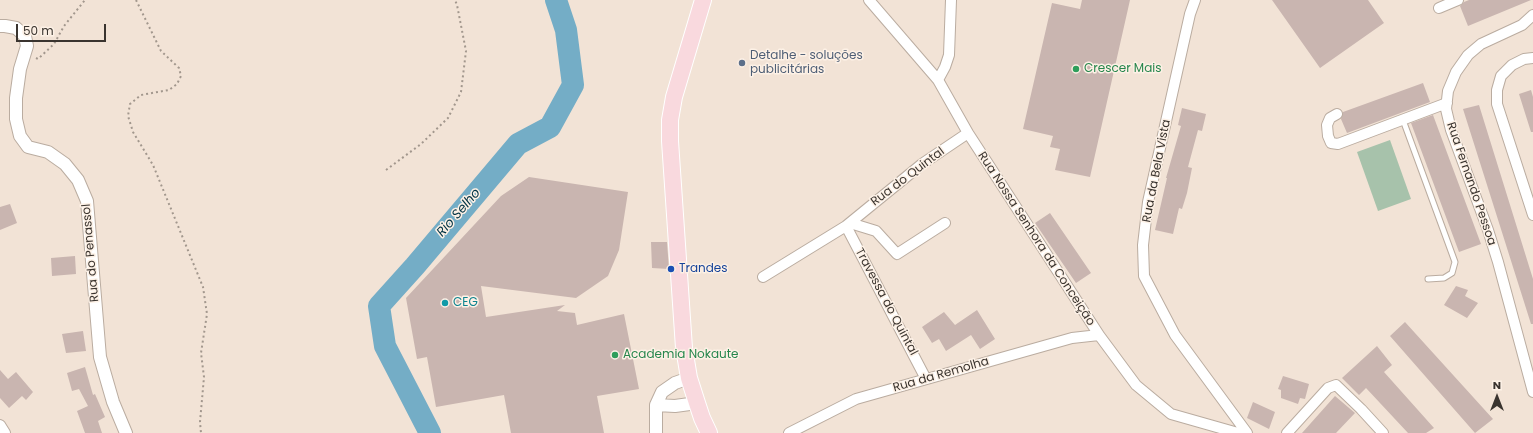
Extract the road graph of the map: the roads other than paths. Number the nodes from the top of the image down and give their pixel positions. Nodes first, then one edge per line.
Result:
1 (703, 0) edge
2 (869, 0) edge
3 (951, 0) edge
4 (1195, 0) edge
5 (1458, 0) edge
6 (1439, 8) dead end
7 (1533, 15) edge
8 (0, 26) edge
9 (1533, 58) edge
10 (938, 80) junction
11 (1447, 104) junction
12 (1337, 114) dead end
13 (1403, 120) junction
14 (968, 133) junction
15 (1533, 215) edge
16 (945, 223) dead end
17 (848, 224) junction
18 (763, 277) dead end
19 (1428, 279) dead end
20 (1099, 335) junction
21 (689, 378) junction
22 (926, 379) junction
23 (1533, 392) edge
24 (697, 403) junction
25 (656, 404) junction
26 (0, 425) edge
27 (5, 433) edge
28 (126, 433) edge
29 (656, 433) edge
30 (710, 433) edge
31 (789, 433) edge
32 (1238, 433) edge
33 (1248, 433) edge
34 (1287, 433) edge
35 (1383, 433) edge

1 - 21 main road
2 - 10 street, Rua Nossa Senhora da Conceição
3 - 10 street
4 - 33 street, Rua da Bela Vista
5 - 6 street
7 - 11 street, Rua Fernando Pessoa
8 - 28 street, Rua do Penassol
9 - 15 street
10 - 14 street, Rua Nossa Senhora da Conceição
11 - 13 street
11 - 23 street, Rua Fernando Pessoa
12 - 13 street
13 - 19 lane
14 - 17 street, Rua do Quintal
14 - 20 street, Rua Nossa Senhora da Conceição
16 - 17 street
17 - 18 street, Rua do Quintal
17 - 22 street, Travessa do Quintal
20 - 22 street, Rua da Remolha
20 - 32 street, Rua Nossa Senhora da Conceição
21 - 24 main road
21 - 25 street
22 - 31 street, Rua da Remolha
24 - 25 street
24 - 30 main road
25 - 29 street
26 - 27 street
34 - 35 street

